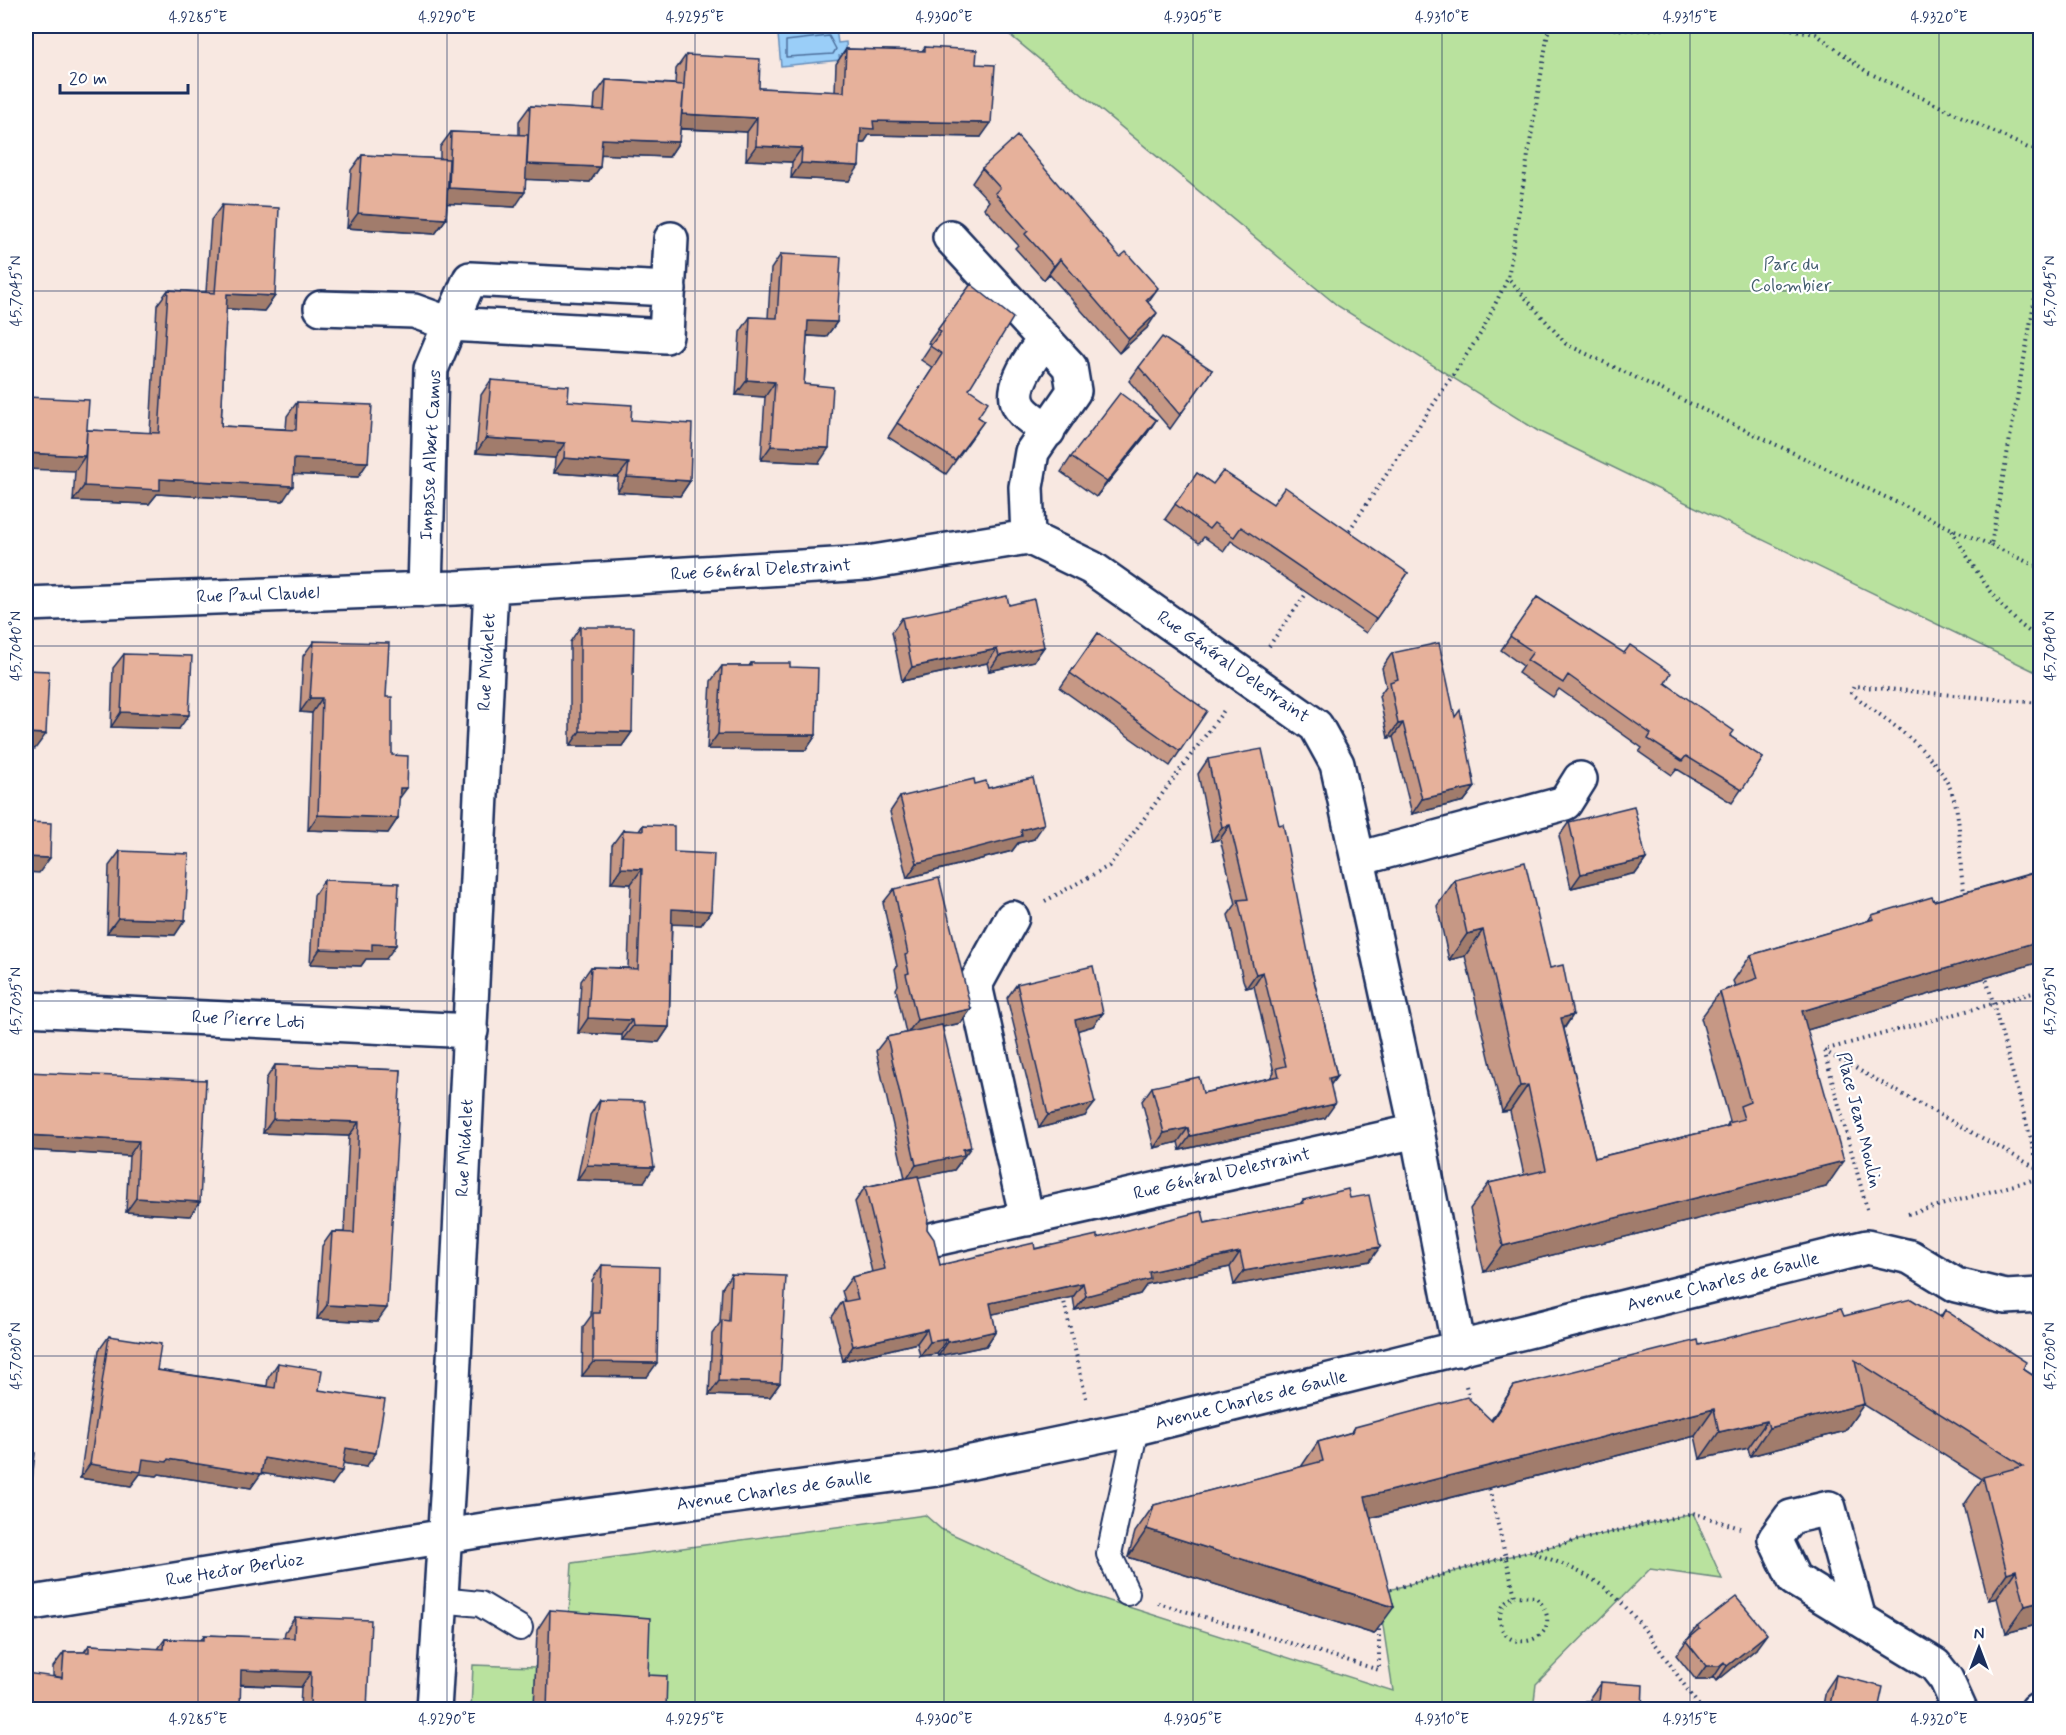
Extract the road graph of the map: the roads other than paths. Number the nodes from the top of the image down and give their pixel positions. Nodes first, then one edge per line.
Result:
1 (950, 237) dead end
2 (670, 239) dead end
3 (669, 289) junction
4 (321, 308) dead end
5 (450, 324) junction
6 (1045, 339) junction
7 (1048, 430) junction
8 (1028, 537) junction
9 (491, 586) junction
10 (425, 590) junction
11 (26, 604) edge
12 (1580, 779) dead end
13 (1358, 859) junction
14 (1012, 918) road end
15 (26, 1008) edge
16 (471, 1031) junction
17 (1417, 1131) junction
18 (1027, 1219) junction
19 (935, 1239) edge
20 (2040, 1295) edge
21 (1458, 1348) junction
22 (1136, 1428) junction
23 (445, 1536) junction
24 (1127, 1593) road end
25 (440, 1600) junction
26 (26, 1604) edge
27 (1859, 1619) junction
28 (520, 1628) dead end
29 (434, 1710) edge
30 (1960, 1710) edge

1 - 6 street
2 - 3 street
3 - 5 street, Impasse Albert Camus
3 - 5 street
4 - 5 street
5 - 10 street, Impasse Albert Camus
6 - 7 street
6 - 7 street
7 - 8 street
8 - 9 street, Rue Général Delestraint
8 - 13 street, Rue Général Delestraint
9 - 10 street, Rue Paul Claudel
9 - 16 street, Rue Michelet
10 - 11 street, Rue Paul Claudel
12 - 13 street
13 - 17 street, Rue Général Delestraint
14 - 18 street
15 - 16 street, Rue Pierre Loti
16 - 23 street, Rue Michelet
17 - 18 street, Rue Général Delestraint
17 - 21 street, Rue Général Delestraint
18 - 19 street, Rue Général Delestraint
20 - 21 street, Avenue Charles de Gaulle
21 - 22 street, Avenue Charles de Gaulle
22 - 23 street, Avenue Charles de Gaulle
22 - 24 lane
23 - 25 street, Rue Michelet
23 - 26 street, Rue Hector Berlioz
25 - 28 lane
25 - 29 street, Rue Michelet
27 - 27 street
27 - 30 street

